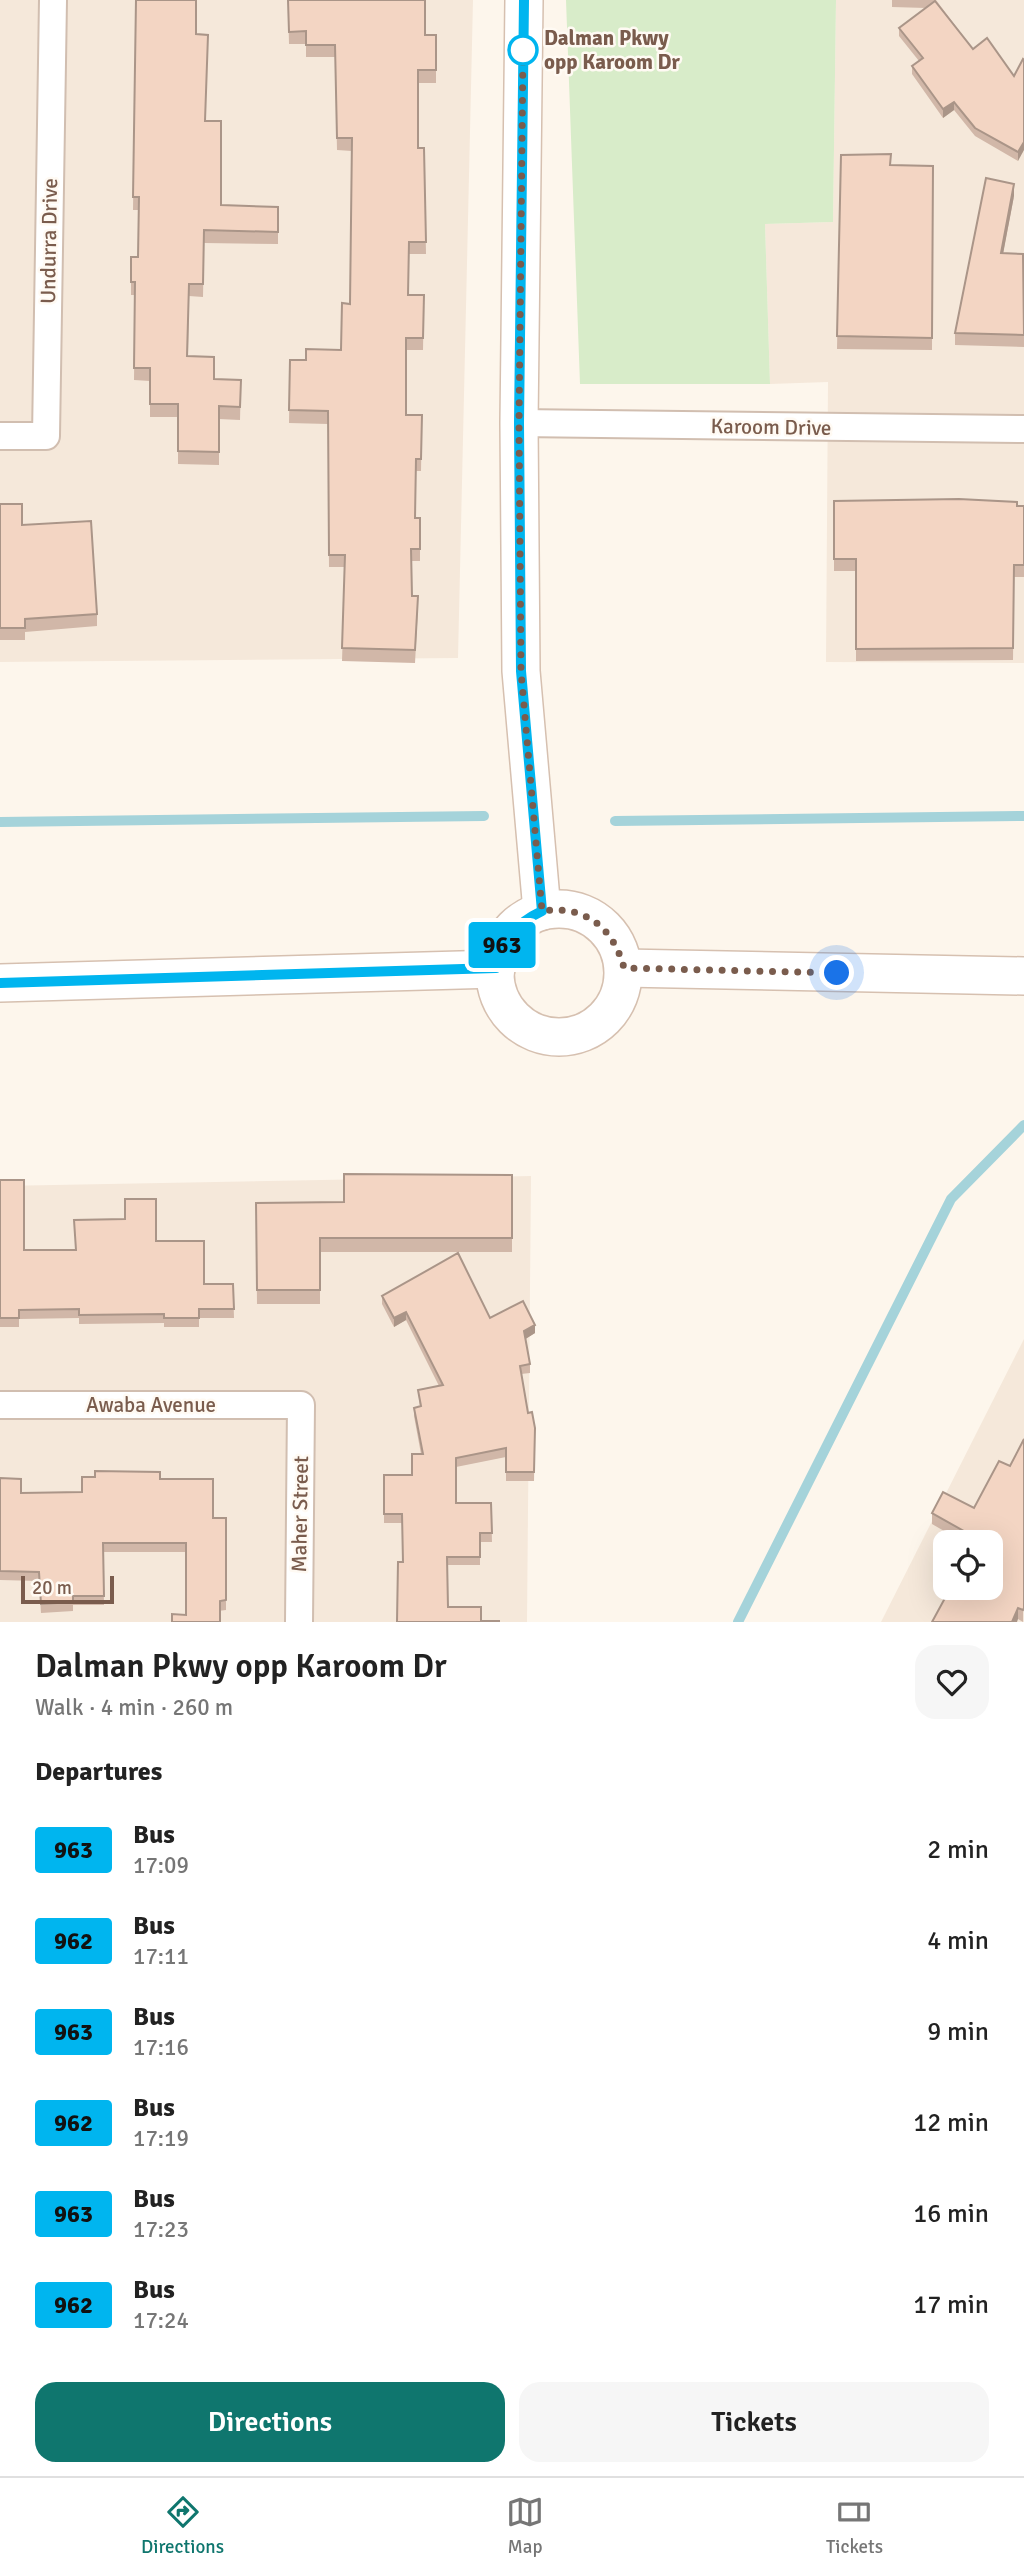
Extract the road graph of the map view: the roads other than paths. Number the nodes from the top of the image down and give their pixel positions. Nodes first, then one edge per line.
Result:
1 (53, 0) edge
2 (524, 0) edge
3 (519, 423) junction
4 (1024, 429) edge
5 (0, 436) edge
6 (542, 911) junction
7 (496, 968) junction
8 (624, 968) junction
9 (1024, 976) edge
10 (0, 983) edge
11 (0, 1405) edge
12 (301, 1405) joint
13 (299, 1622) edge

1 - 5 street, Undurra Drive
2 - 3 main road
3 - 4 street, Karoom Drive
3 - 6 main road
6 - 7 main road
6 - 8 main road
7 - 8 main road
7 - 10 main road
8 - 9 main road
11 - 12 street, Awaba Avenue
12 - 13 street, Maher Street

